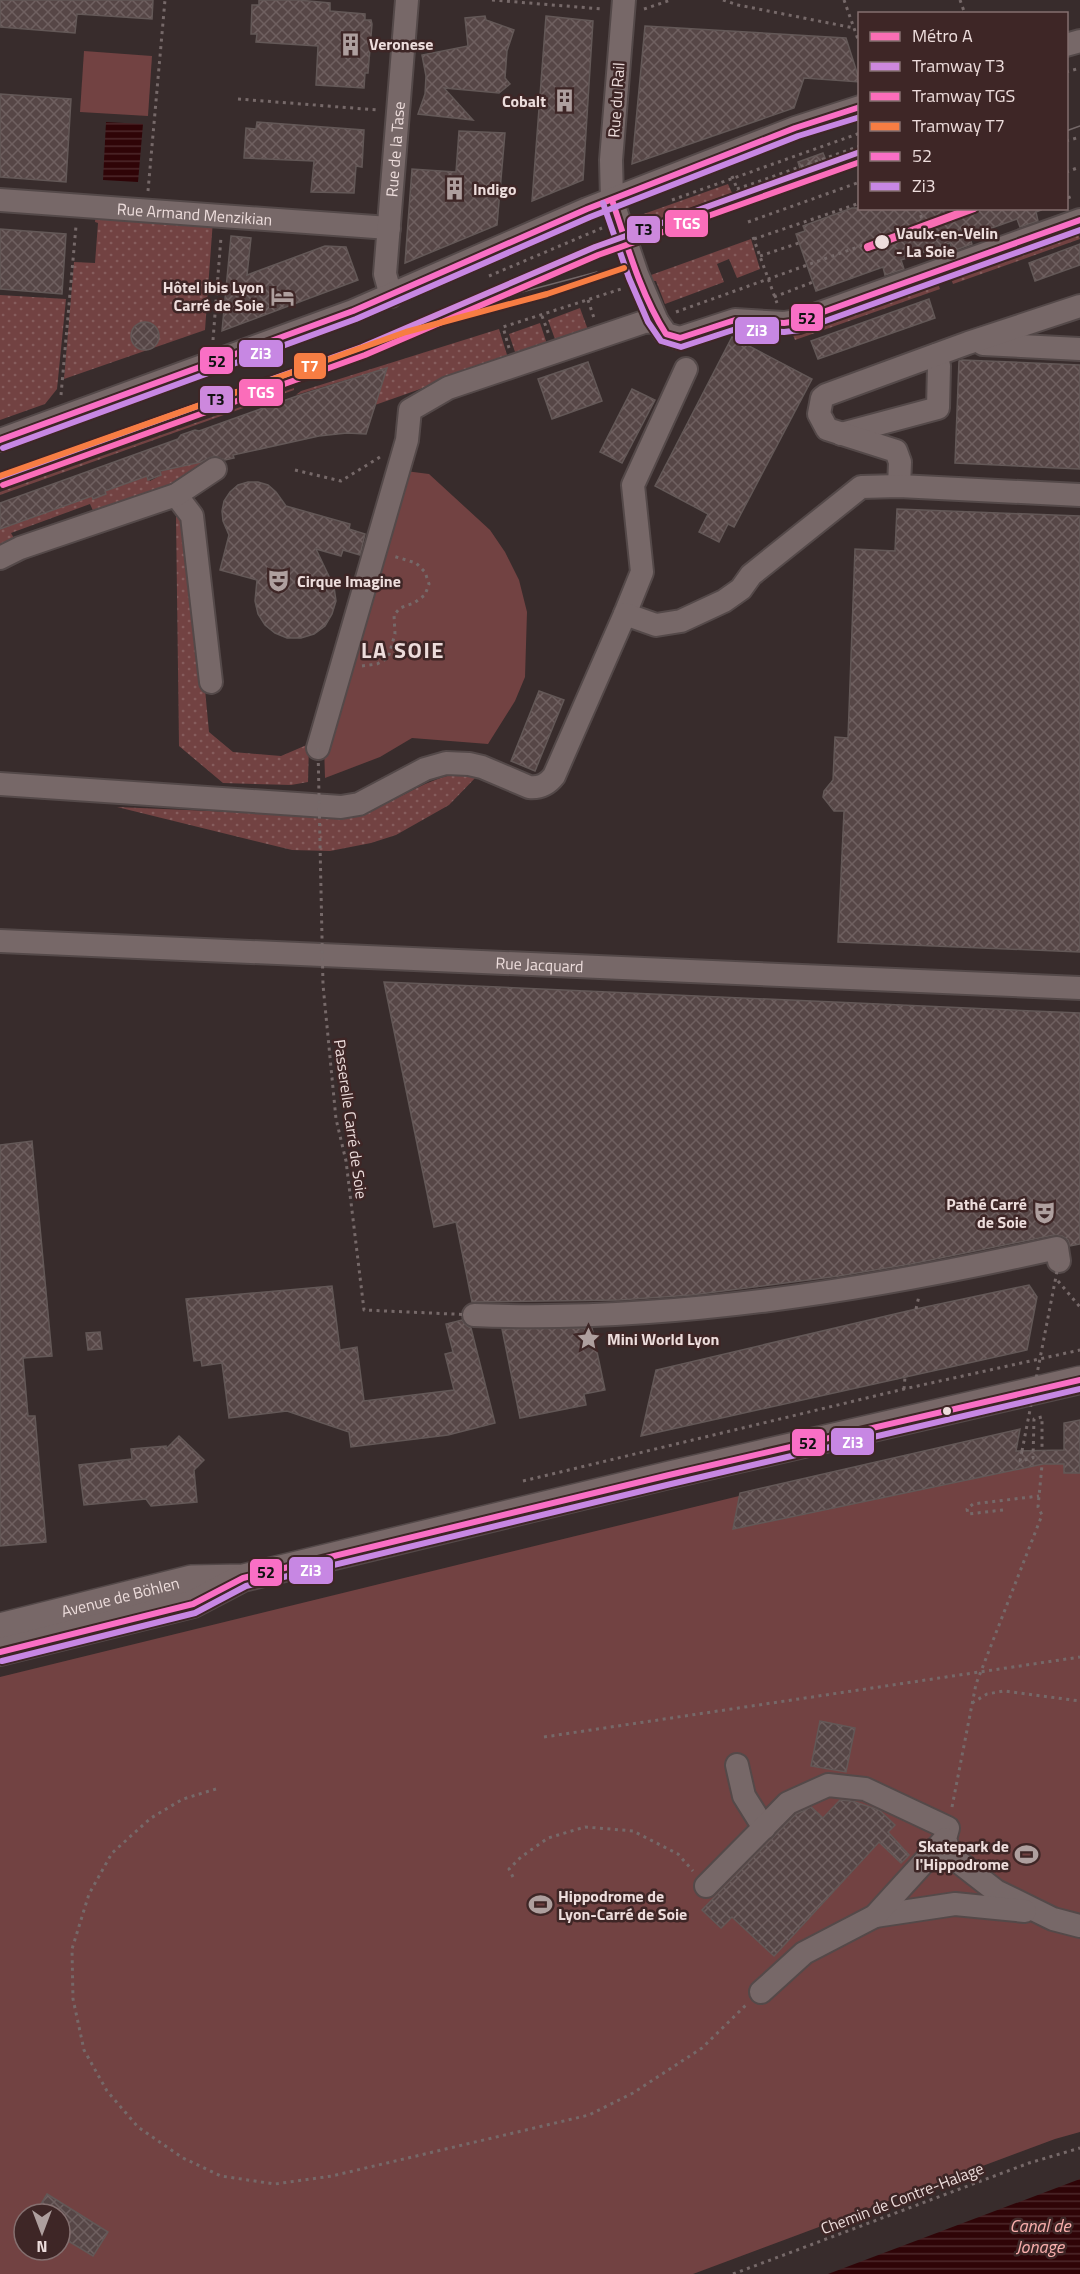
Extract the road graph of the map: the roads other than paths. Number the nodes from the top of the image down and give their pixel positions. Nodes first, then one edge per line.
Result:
1 (407, 0) edge
2 (623, 6) edge
3 (858, 108) edge
4 (0, 200) edge
5 (612, 200) junction
6 (1077, 215) edge
7 (389, 228) junction
8 (391, 296) junction
9 (1080, 306) edge
10 (663, 317) junction
11 (968, 344) junction
12 (1080, 349) edge
13 (936, 355) junction
14 (686, 369) dead end
15 (840, 434) junction
16 (0, 440) edge
17 (215, 469) dead end
18 (899, 486) junction
19 (176, 495) junction
20 (1080, 495) edge
21 (0, 558) edge
22 (625, 614) junction
23 (211, 682) dead end
24 (318, 748) road end
25 (0, 784) edge
26 (0, 941) edge
27 (1080, 988) edge
28 (1058, 1270) road end
29 (474, 1315) road end
30 (1080, 1380) edge
31 (243, 1578) junction
32 (0, 1627) edge
33 (0, 1652) edge
34 (736, 1765) dead end
35 (764, 1828) junction
36 (946, 1833) junction
37 (706, 1886) road end
38 (1039, 1912) junction
39 (874, 1916) junction
40 (1080, 1926) edge
41 (760, 1992) road end

1 - 7 street, Rue de la Tase
2 - 5 street, Rue du Rail
3 - 5 street
4 - 7 street, Rue Armand Menzikian
5 - 8 street
5 - 10 street, Rue du Rail
6 - 10 street
7 - 8 street, Rue de la Tase
8 - 16 street
9 - 11 street
10 - 24 street
11 - 12 street
11 - 13 street
13 - 15 street
13 - 15 street
14 - 22 street
15 - 18 street
17 - 19 street
18 - 20 street
18 - 22 street
19 - 21 street
19 - 23 street
22 - 25 street
26 - 27 street, Rue Jacquard
28 - 29 street
30 - 31 main road, Avenue de Böhlen
31 - 32 main road, Avenue de Böhlen
31 - 33 main road, Avenue de Böhlen
34 - 35 street
35 - 36 street
35 - 37 street
36 - 38 street
36 - 39 street
38 - 39 street
38 - 40 street
39 - 41 street

